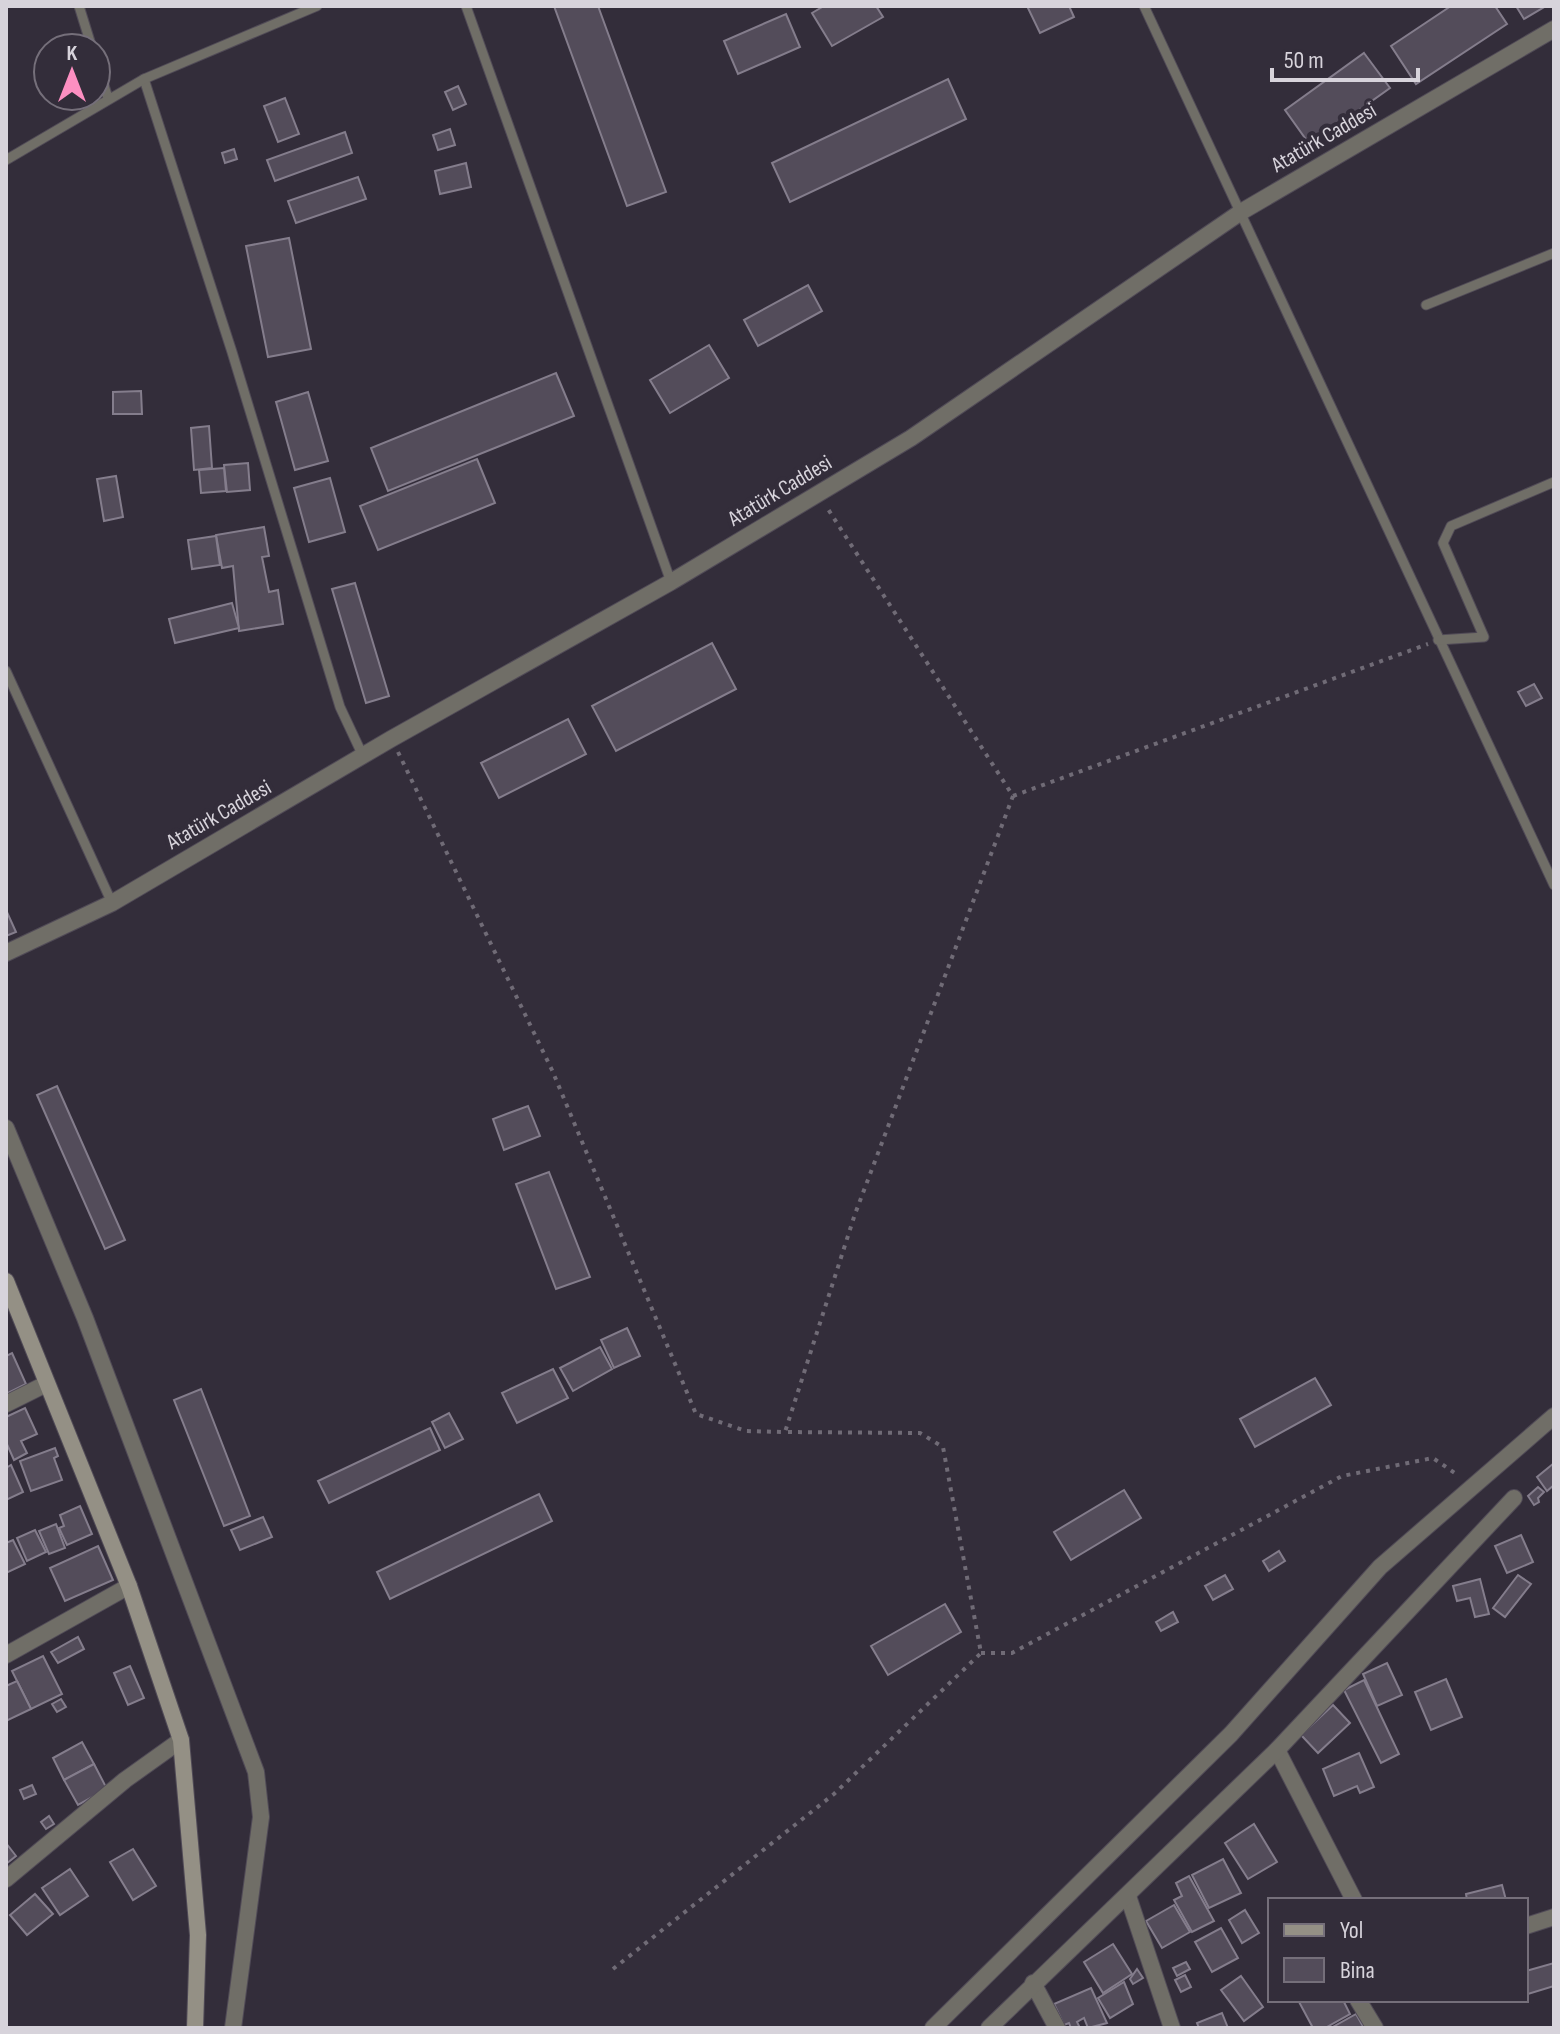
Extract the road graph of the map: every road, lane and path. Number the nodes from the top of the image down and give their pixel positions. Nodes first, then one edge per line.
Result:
1 (79, 6) edge
2 (317, 6) edge
3 (466, 6) edge
4 (1144, 6) edge
5 (1554, 29) edge
6 (87, 32) edge
7 (144, 79) junction
8 (112, 96) edge
9 (85, 112) edge
10 (6, 160) edge
11 (1241, 212) junction
12 (1554, 253) edge
13 (1426, 305) dead end
14 (1554, 482) edge
15 (818, 494) junction
16 (671, 582) junction
17 (1438, 640) junction
18 (6, 671) edge
19 (391, 739) junction
20 (363, 756) junction
21 (1013, 796) junction
22 (1554, 885) edge
23 (112, 903) junction
24 (6, 953) edge
25 (6, 1128) edge
26 (6, 1281) edge
27 (46, 1384) junction
28 (6, 1404) edge
29 (1554, 1416) edge
30 (785, 1432) junction
31 (1473, 1486) junction
32 (1514, 1498) dead end
33 (129, 1586) junction
34 (981, 1653) junction
35 (6, 1655) edge
36 (181, 1740) junction
37 (1277, 1750) junction
38 (6, 1879) edge
39 (1128, 1896) junction
40 (1353, 1898) edge
41 (1554, 1917) edge
42 (1528, 1925) edge
43 (613, 1969) dead end
44 (1033, 1983) junction
45 (1359, 2002) edge
46 (195, 2028) edge
47 (233, 2028) edge
48 (933, 2028) edge
49 (989, 2028) edge
50 (1057, 2028) edge
51 (1172, 2028) edge
52 (1375, 2028) edge

1 - 6 lane
2 - 7 lane
3 - 16 lane
4 - 11 lane
5 - 11 street, Atatürk Caddesi
7 - 8 lane
7 - 20 lane
9 - 10 lane
11 - 15 street, Atatürk Caddesi
11 - 17 lane
12 - 13 lane
14 - 17 lane
15 - 16 street, Atatürk Caddesi
15 - 21 path
16 - 19 street, Atatürk Caddesi
17 - 21 path
17 - 22 lane
18 - 23 lane
19 - 20 street, Atatürk Caddesi
19 - 30 path
20 - 23 street, Atatürk Caddesi
21 - 30 path
23 - 24 street, Atatürk Caddesi
25 - 47 street
26 - 27 street
27 - 28 street
27 - 33 street
29 - 31 street
30 - 34 path
31 - 34 path
31 - 48 street
32 - 37 street
33 - 35 street
33 - 36 street
34 - 43 path
36 - 38 street
36 - 46 street
37 - 39 street
37 - 40 street
39 - 44 street
39 - 51 street
41 - 42 street
44 - 49 street
44 - 50 street
45 - 52 street

